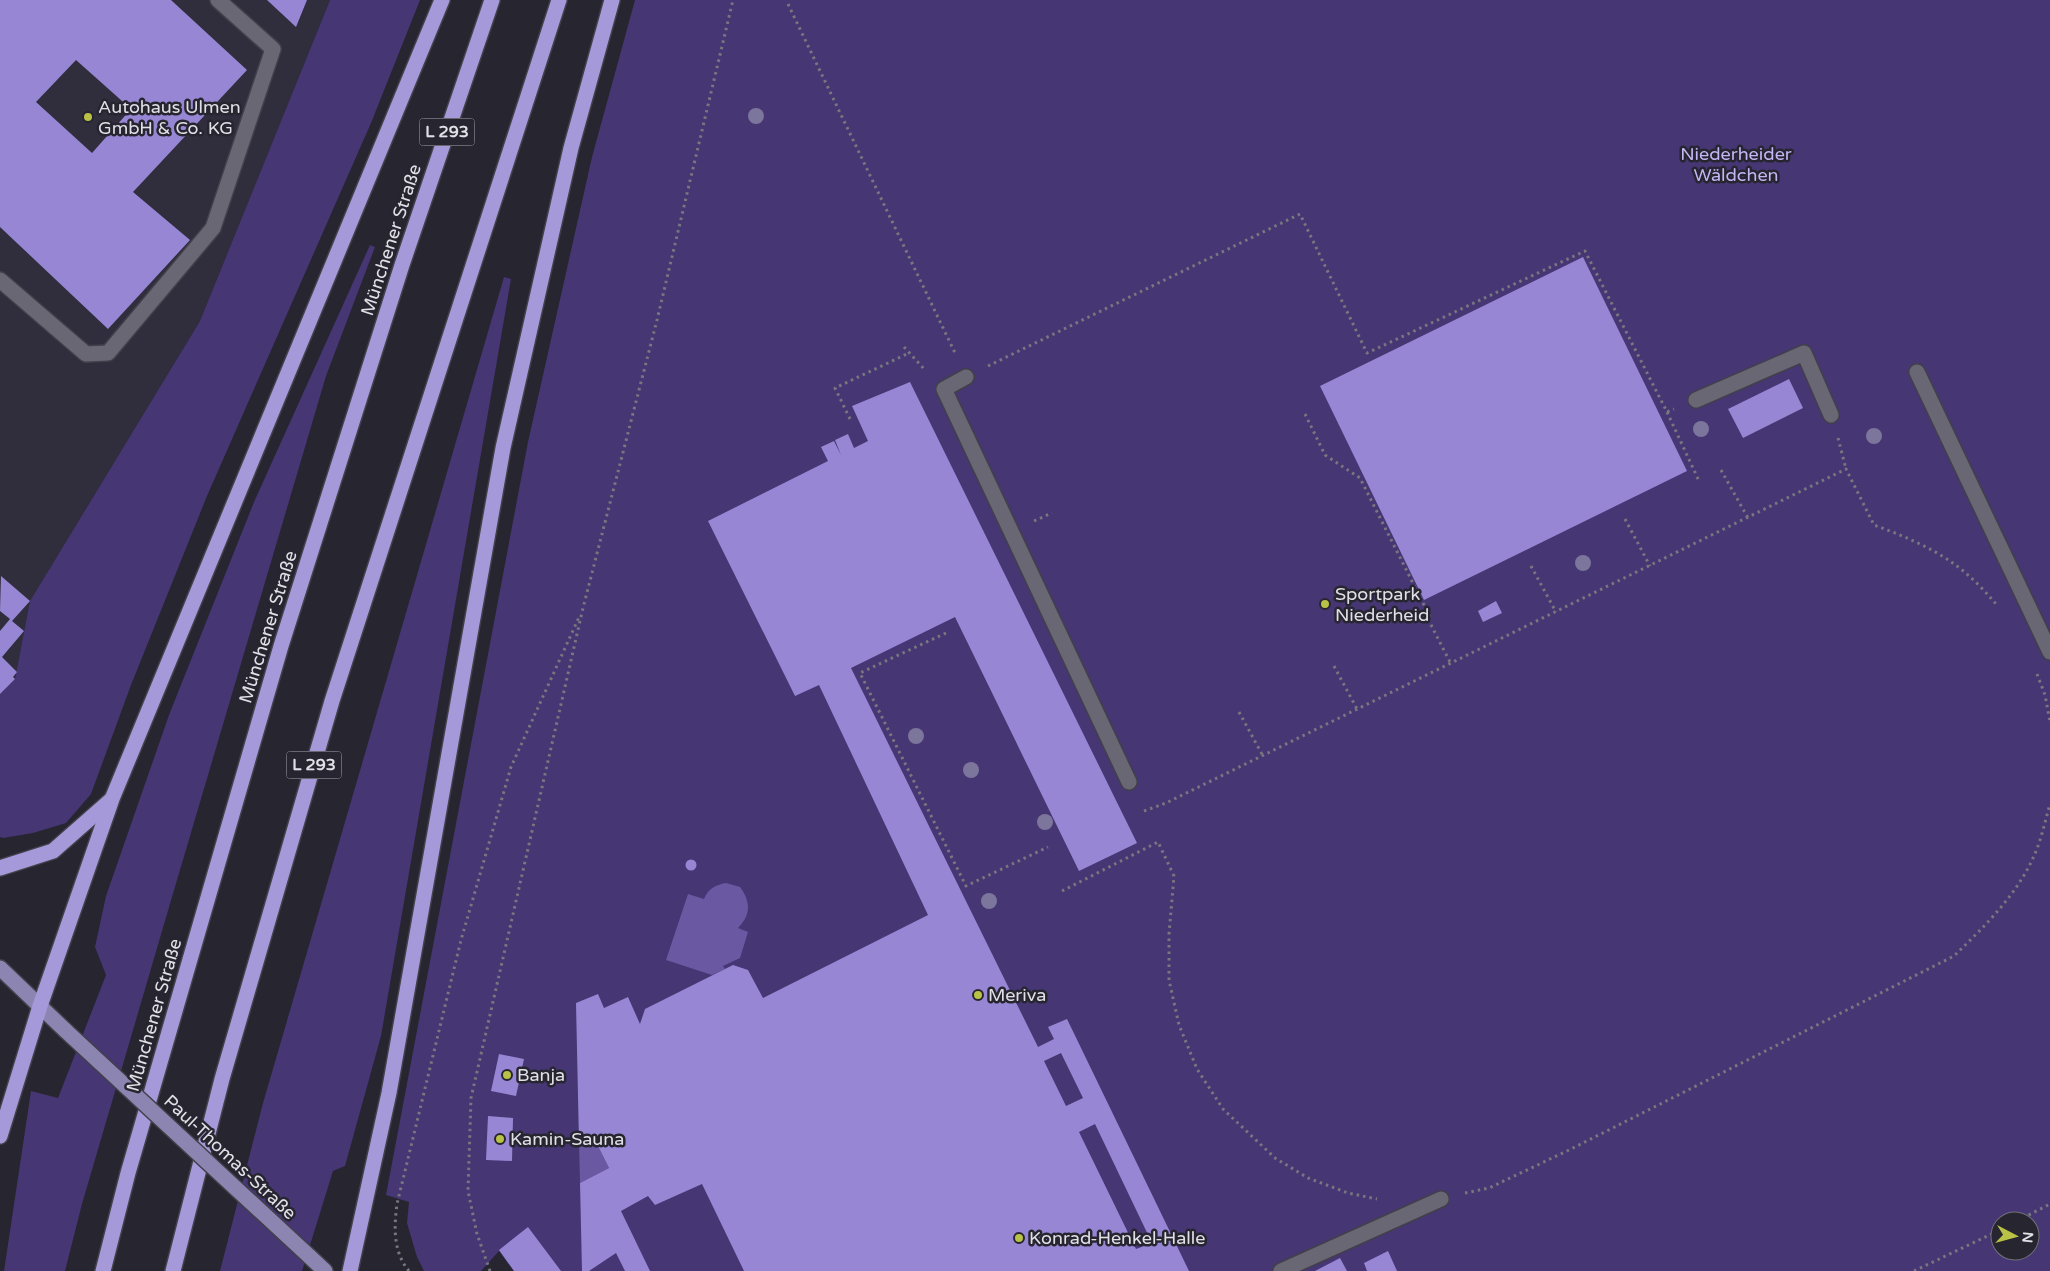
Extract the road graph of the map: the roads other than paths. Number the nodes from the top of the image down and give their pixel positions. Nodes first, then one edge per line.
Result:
1 (218, 0) edge
2 (442, 0) edge
3 (492, 0) edge
4 (560, 0) edge
5 (612, 0) edge
6 (0, 280) edge
7 (1917, 372) dead end
8 (966, 377) road end
9 (1696, 400) road end
10 (1831, 415) dead end
11 (2050, 652) edge
12 (1129, 782) dead end
13 (112, 799) junction
14 (0, 868) edge
15 (0, 968) edge
16 (40, 1006) junction
17 (0, 1136) edge
18 (1441, 1199) road end
19 (103, 1271) edge
20 (173, 1271) edge
21 (325, 1271) edge
22 (350, 1271) edge
23 (1281, 1271) edge

1 - 6 lane
2 - 13 highway
3 - 19 highway, Münchener Straße / L 293
4 - 20 highway, L 293
5 - 22 highway
7 - 11 lane
8 - 12 lane
9 - 10 lane
13 - 14 highway
13 - 16 highway
15 - 16 main road, Paul-Thomas-Straße
16 - 17 highway
16 - 21 main road, Paul-Thomas-Straße, bridge
18 - 23 lane

